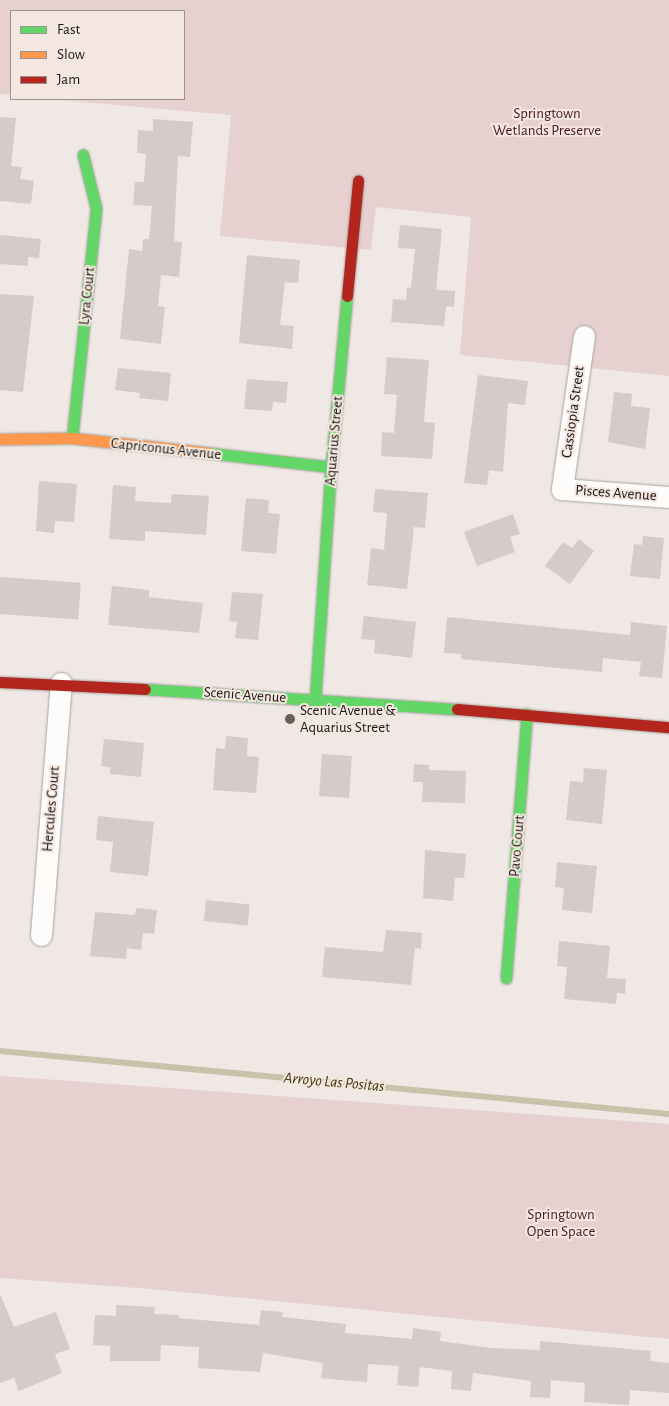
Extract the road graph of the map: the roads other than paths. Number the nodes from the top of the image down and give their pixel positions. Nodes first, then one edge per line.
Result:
1 (84, 155) dead end
2 (358, 181) dead end
3 (584, 336) dead end
4 (72, 438) junction
5 (0, 439) edge
6 (331, 468) junction
7 (562, 489) joint
8 (669, 497) edge
9 (0, 682) edge
10 (61, 683) junction
11 (315, 700) junction
12 (527, 714) junction
13 (669, 727) edge
14 (41, 935) dead end
15 (506, 978) dead end

1 - 4 street, Lyra Court
2 - 6 street, Aquarius Street
3 - 7 street, Cassiopia Street
4 - 5 street, Capriconus Avenue
4 - 6 street, Capriconus Avenue
6 - 11 street, Aquarius Street
7 - 8 street, Pisces Avenue
9 - 10 street, Scenic Avenue
10 - 11 street, Scenic Avenue
10 - 14 street, Hercules Court
11 - 12 street, Scenic Avenue
12 - 13 street, Scenic Avenue
12 - 15 street, Pavo Court

